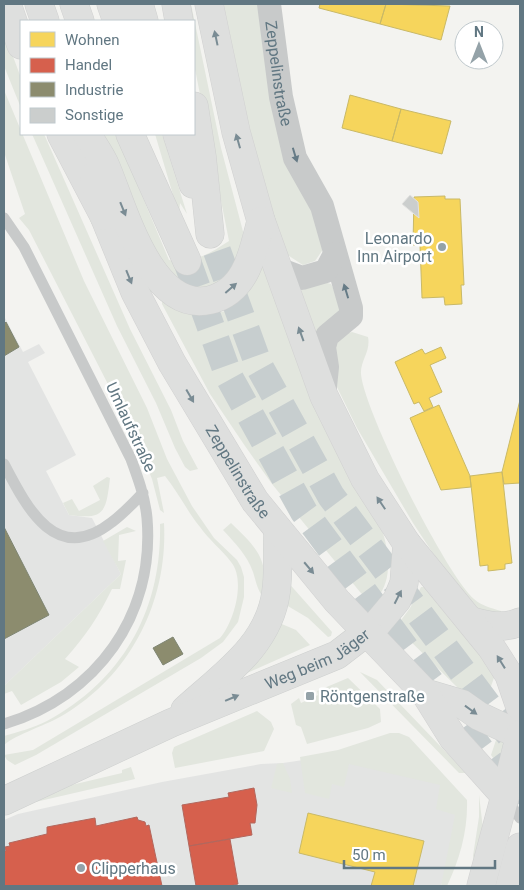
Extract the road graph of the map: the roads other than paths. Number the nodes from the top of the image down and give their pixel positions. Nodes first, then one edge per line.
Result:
1 (7, 4) edge
2 (39, 4) edge
3 (74, 4) edge
4 (111, 4) edge
5 (139, 4) edge
6 (176, 4) edge
7 (209, 4) edge
8 (269, 4) edge
9 (45, 20) edge
10 (80, 20) edge
11 (116, 20) edge
12 (144, 20) edge
13 (179, 20) edge
14 (20, 43) edge
15 (195, 112) edge
16 (62, 135) edge
17 (81, 135) edge
18 (88, 135) edge
19 (130, 135) edge
20 (150, 135) edge
21 (177, 135) edge
22 (104, 216) junction
23 (4, 218) edge
24 (261, 222) junction
25 (335, 254) junction
26 (278, 269) junction
27 (324, 396) junction
28 (4, 464) edge
29 (143, 493) junction
30 (278, 531) junction
31 (408, 544) junction
32 (471, 621) junction
33 (520, 622) edge
34 (366, 633) junction
35 (426, 693) junction
36 (520, 706) edge
37 (171, 723) junction
38 (4, 724) edge
39 (520, 735) edge
40 (505, 796) junction
41 (4, 801) edge
42 (520, 818) edge
43 (520, 847) edge
44 (481, 886) edge
45 (510, 886) edge

1 - 14 main road
2 - 9 main road
3 - 10 main road
4 - 11 main road
5 - 12 main road
6 - 13 main road
24 -> 7 main road
8 -> 25 street, Zeppelinstraße
15 - 21 main road
16 - 22 main road
17 - 22 main road
18 -> 24 main road
19 - 20 main road
22 -> 30 main road, Zeppelinstraße
23 - 29 lane, Umlaufstraße
24 - 26 main road
25 - 26 street
27 -> 25 street, Zeppelinstraße
27 -> 26 main road
31 -> 27 main road
28 - 29 lane
29 - 38 lane, Umlaufstraße
30 -> 34 main road, Zeppelinstraße
30 - 37 main road, Weg beim Jäger
31 - 32 main road
34 -> 31 main road, Weg beim Jäger
32 - 33 main road
36 -> 32 main road
34 - 35 main road, Zeppelinstraße
37 -> 34 main road, Weg beim Jäger
35 -> 39 main road, Zeppelinstraße
35 - 40 main road, Zeppelinstraße
37 - 41 main road, Weg beim Jäger
39 - 40 main road
40 - 42 lane
40 - 44 main road
43 - 45 main road

